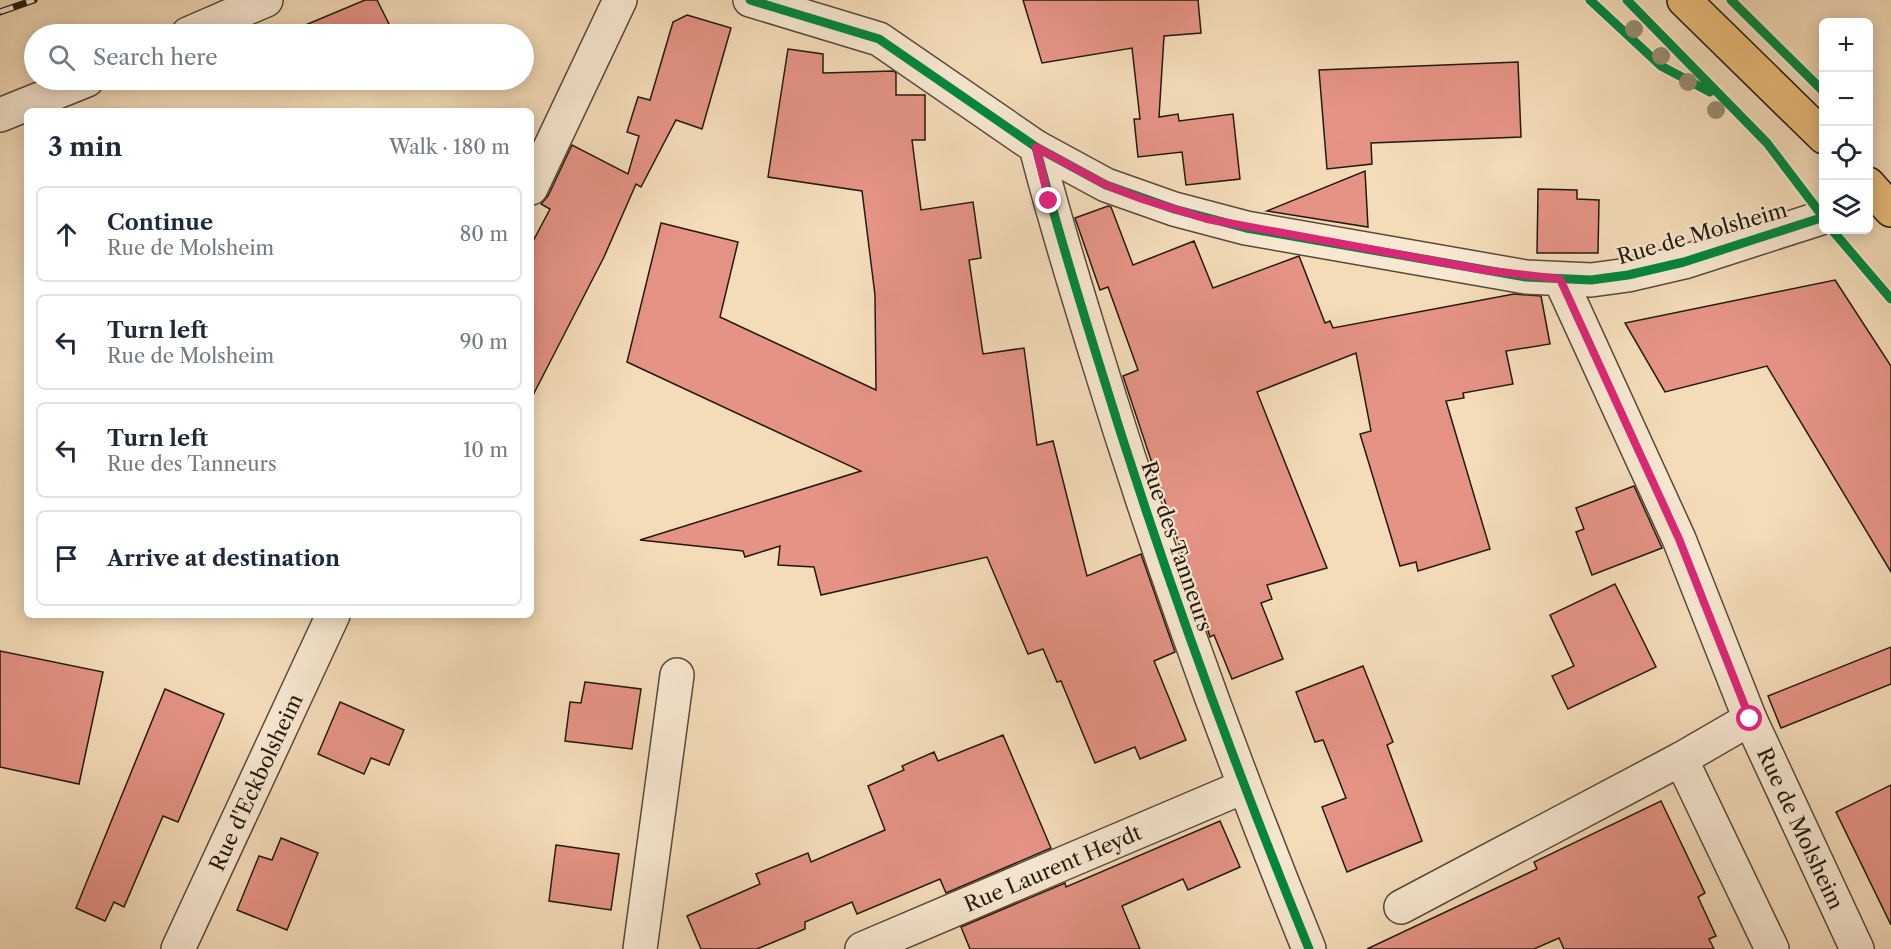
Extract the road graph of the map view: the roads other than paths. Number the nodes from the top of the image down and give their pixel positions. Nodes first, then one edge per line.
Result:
1 (266, 0) edge
2 (620, 0) edge
3 (750, 0) edge
4 (1684, 0) edge
5 (211, 24) edge
6 (62, 90) edge
7 (0, 115) edge
8 (1819, 131) edge
9 (1036, 147) junction
10 (534, 182) edge
11 (1819, 219) edge
12 (1560, 279) junction
13 (332, 618) edge
14 (677, 675) dead end
15 (1750, 719) junction
16 (1681, 759) junction
17 (1243, 787) junction
18 (1401, 907) dead end
19 (178, 949) edge
20 (640, 949) edge
21 (862, 949) edge
22 (1309, 949) edge
23 (1772, 949) edge
24 (1857, 949) edge

1 - 5 street
2 - 10 street
3 - 9 street, Rue de Molsheim
4 - 8 main road
6 - 7 street
9 - 12 street, Rue de Molsheim
9 - 17 street, Rue des Tanneurs
11 - 12 street, Rue de Molsheim
12 - 15 street, Rue de Molsheim
13 - 19 street, Rue d'Eckbolsheim
14 - 20 street
15 - 16 street
15 - 24 street, Rue de Molsheim
16 - 18 street
16 - 23 street
17 - 21 street, Rue Laurent Heydt
17 - 22 street, Rue des Tanneurs

